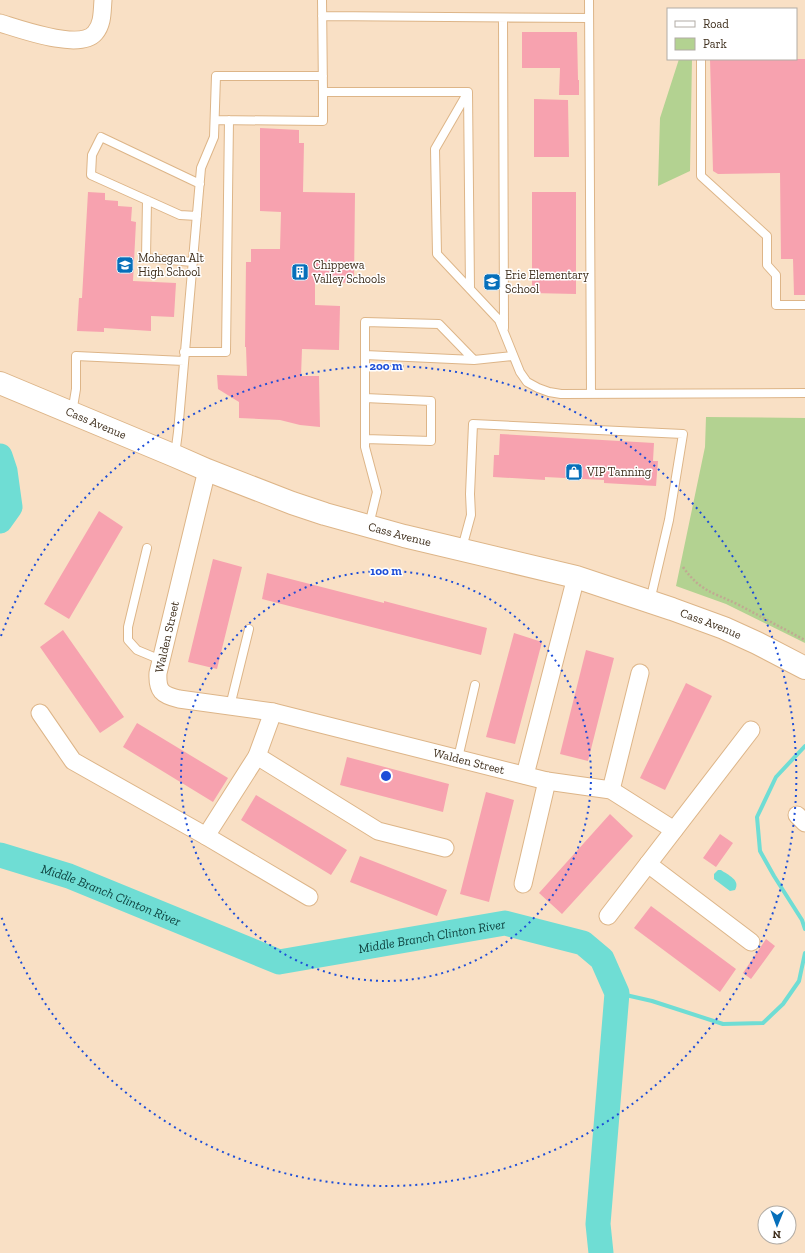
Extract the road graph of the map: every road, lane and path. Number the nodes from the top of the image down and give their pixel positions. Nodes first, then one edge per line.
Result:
1 (103, 0) edge
2 (322, 0) edge
3 (589, 0) edge
4 (322, 16) junction
5 (503, 18) junction
6 (589, 18) junction
7 (0, 23) edge
8 (701, 60) edge
9 (323, 76) junction
10 (323, 92) junction
11 (468, 92) junction
12 (215, 120) junction
13 (229, 120) junction
14 (200, 184) junction
15 (147, 200) junction
16 (197, 216) junction
17 (193, 262) junction
18 (470, 289) junction
19 (805, 305) edge
20 (504, 333) junction
21 (184, 352) junction
22 (365, 355) junction
23 (513, 356) junction
24 (474, 360) junction
25 (184, 362) junction
26 (0, 383) edge
27 (805, 393) edge
28 (591, 394) junction
29 (365, 398) junction
30 (72, 413) junction
31 (365, 439) junction
32 (175, 456) junction
33 (207, 470) junction
34 (368, 526) junction
35 (147, 548) dead end
36 (462, 550) junction
37 (683, 567) dead end
38 (576, 577) junction
39 (650, 602) junction
40 (249, 629) dead end
41 (805, 640) edge
42 (161, 660) junction
43 (805, 668) edge
44 (640, 673) dead end
45 (475, 685) dead end
46 (230, 706) junction
47 (274, 712) junction
48 (40, 713) dead end
49 (751, 730) dead end
50 (257, 756) junction
51 (458, 758) junction
52 (525, 775) junction
53 (547, 781) junction
54 (610, 790) junction
55 (674, 830) junction
56 (206, 836) junction
57 (445, 848) dead end
58 (648, 864) junction
59 (524, 884) dead end
60 (309, 897) dead end
61 (608, 916) dead end
62 (750, 942) dead end

1 - 7 street
2 - 4 lane
3 - 6 lane
4 - 5 lane
4 - 9 lane
5 - 6 lane
5 - 20 lane
6 - 28 lane
8 - 19 lane
9 - 10 lane
9 - 12 lane
10 - 11 lane
10 - 13 lane
11 - 18 lane
11 - 18 lane
12 - 13 lane
12 - 14 lane
13 - 21 lane
14 - 15 lane
14 - 16 lane
15 - 16 lane
15 - 17 lane
16 - 17 lane
17 - 21 lane
18 - 20 lane
20 - 23 lane
21 - 25 lane
22 - 24 lane
22 - 24 lane
22 - 29 lane
23 - 24 lane
23 - 28 lane
25 - 30 lane
25 - 32 lane
26 - 30 main road, Cass Avenue
27 - 28 lane
29 - 31 lane
29 - 31 lane
30 - 32 main road, Cass Avenue
31 - 34 lane
32 - 33 main road, Cass Avenue
33 - 34 main road, Cass Avenue
33 - 42 street, Walden Street
34 - 36 main road, Cass Avenue
35 - 42 lane
36 - 38 main road, Cass Avenue
36 - 39 lane
37 - 41 path
38 - 39 main road, Cass Avenue
38 - 52 street
39 - 43 main road, Cass Avenue
40 - 46 lane
42 - 46 street, Walden Street
44 - 54 street
45 - 51 lane
46 - 47 street, Walden Street
47 - 50 street
47 - 51 street, Walden Street
48 - 56 street
49 - 55 street
50 - 56 street
50 - 57 street
51 - 52 street, Walden Street
52 - 53 street, Walden Street
53 - 54 street, Walden Street
53 - 59 street
54 - 55 street, Walden Street
55 - 58 street
56 - 60 street
58 - 61 street
58 - 62 street

